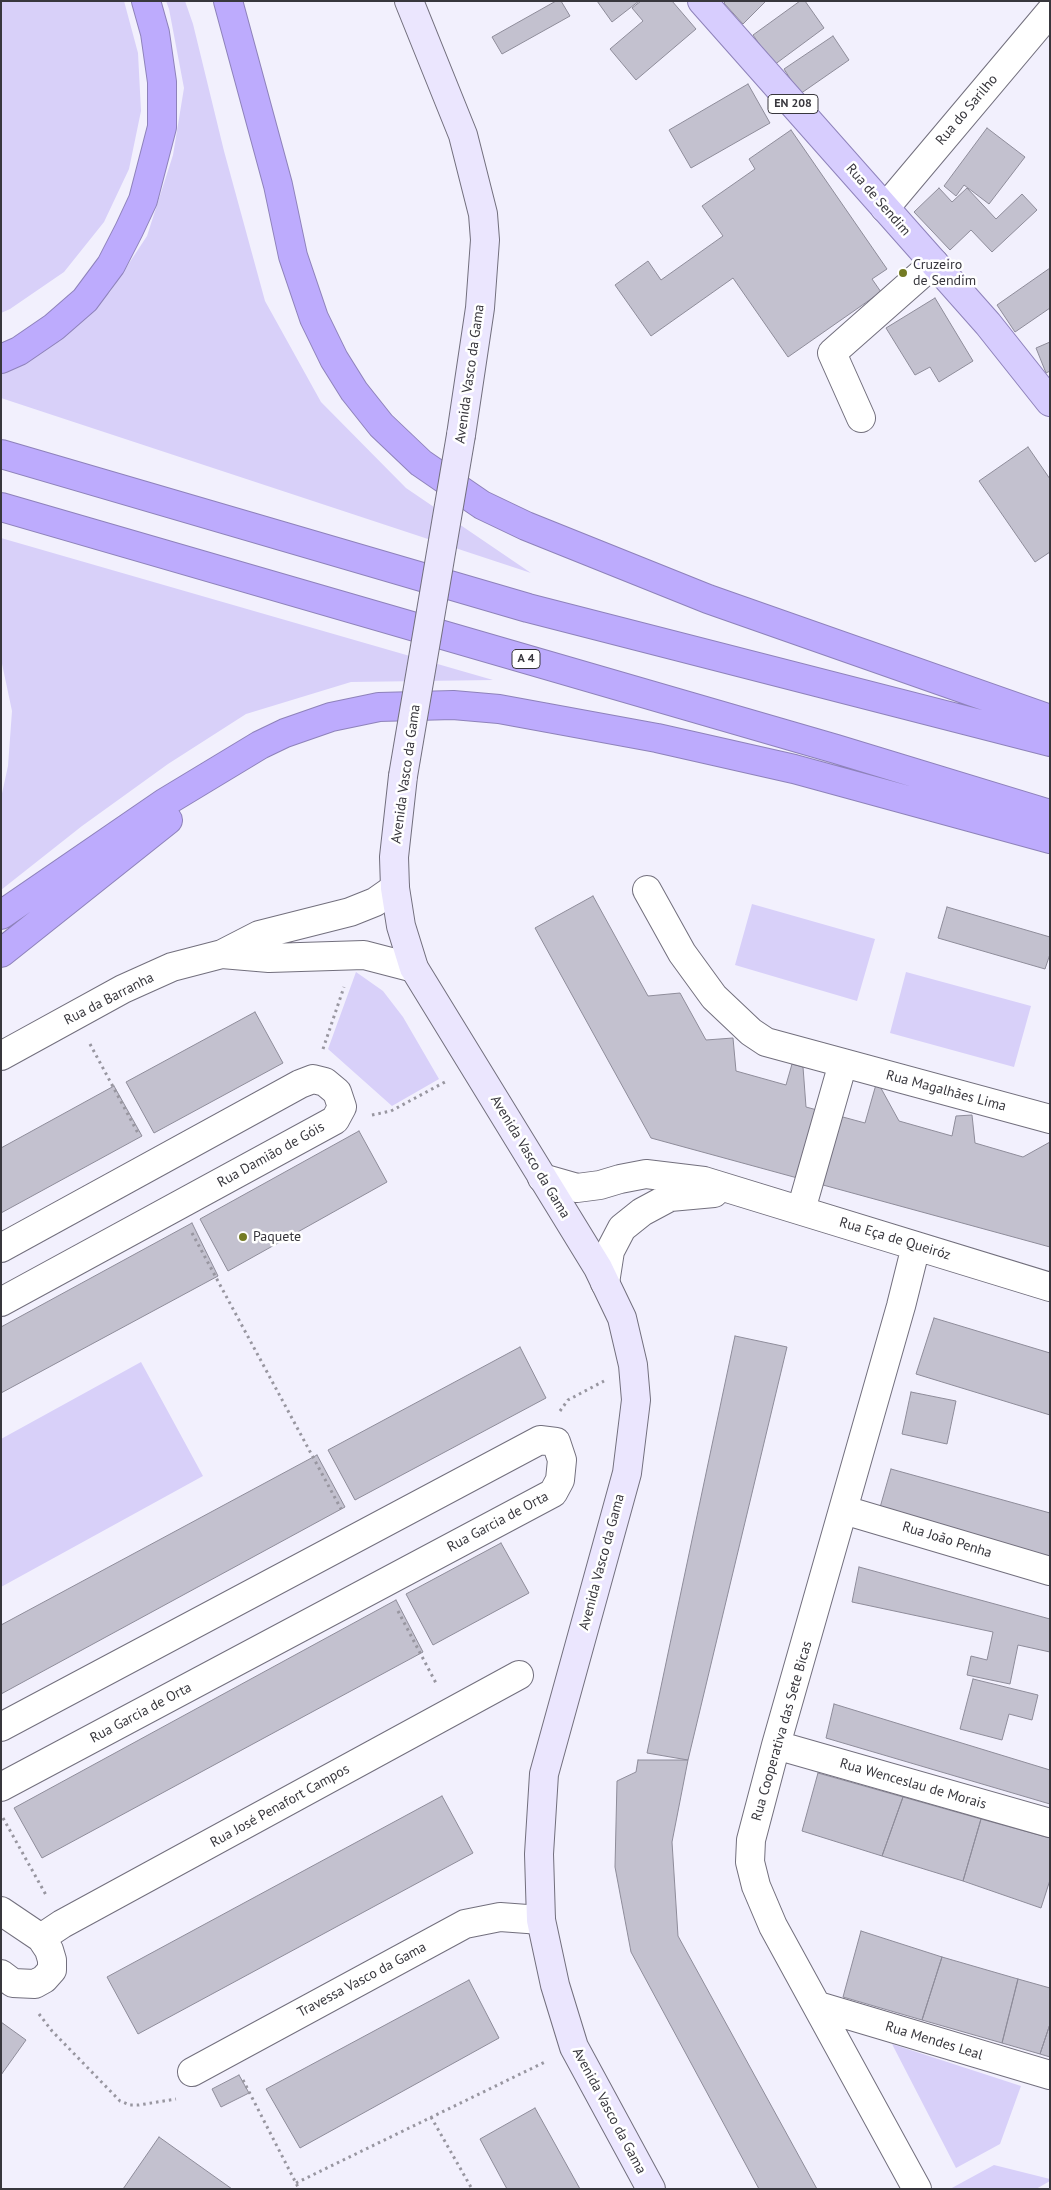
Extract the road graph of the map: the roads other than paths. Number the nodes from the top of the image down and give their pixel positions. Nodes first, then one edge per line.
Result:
1 (146, 1) edge
2 (216, 1) edge
3 (228, 1) edge
4 (390, 1) edge
5 (409, 1) edge
6 (702, 1) edge
7 (1050, 12) edge
8 (252, 92) junction
9 (453, 111) junction
10 (885, 208) junction
11 (934, 263) junction
12 (1, 359) edge
13 (1050, 402) edge
14 (861, 418) dead end
15 (1, 454) edge
16 (1, 507) edge
17 (1050, 719) edge
18 (1050, 742) edge
19 (260, 746) junction
20 (1050, 814) edge
21 (1050, 839) edge
22 (395, 888) junction
23 (647, 890) dead end
24 (1, 916) edge
25 (1, 953) edge
26 (222, 954) junction
27 (414, 968) junction
28 (1, 1056) edge
29 (843, 1063) junction
30 (1050, 1119) edge
31 (542, 1178) junction
32 (741, 1193) junction
33 (801, 1210) junction
34 (916, 1246) junction
35 (1, 1248) edge
36 (605, 1283) junction
37 (1050, 1287) edge
38 (1, 1302) edge
39 (844, 1510) junction
40 (1050, 1571) edge
41 (519, 1675) dead end
42 (1, 1727) edge
43 (776, 1745) junction
44 (1, 1787) edge
45 (1050, 1823) edge
46 (1, 1911) edge
47 (541, 1920) junction
48 (52, 1931) junction
49 (1, 1974) edge
50 (818, 2006) junction
51 (192, 2072) dead end
52 (1050, 2075) edge
53 (651, 2189) edge
54 (917, 2189) edge

1 - 12 highway
2 - 8 highway
3 - 8 highway
4 - 9 main road, Avenida Vasco da Gama
5 - 9 main road, Avenida Vasco da Gama
6 - 10 main road, Rua de Sendim / EN 208
7 - 10 street, Rua do Sarilho
8 - 17 highway
9 - 22 main road, Avenida Vasco da Gama, bridge
10 - 11 main road, Rua de Sendim / EN 208
11 - 13 main road, Rua de Sendim / EN 208
11 - 14 street
15 - 18 highway
16 - 20 highway, A 4
19 - 21 highway
19 - 24 highway
19 - 25 highway
22 - 26 street, Rua da Barranha
22 - 27 main road, Avenida Vasco da Gama
23 - 29 street, Rua Magalhães Lima
26 - 27 street, Rua da Barranha
26 - 28 street, Rua da Barranha
27 - 31 main road, Avenida Vasco da Gama
29 - 30 street, Rua Magalhães Lima
29 - 33 street
31 - 32 street, Rua Eça de Queiróz
31 - 36 main road, Avenida Vasco da Gama
32 - 33 street, Rua Eça de Queiróz
32 - 36 street, Rua Eça de Queiróz
33 - 34 street, Rua Eça de Queiróz
34 - 37 street, Rua Eça de Queiróz
34 - 39 street, Rua Cooperativa das Sete Bicas
35 - 38 street, Rua Damião de Góis
36 - 47 main road, Avenida Vasco da Gama
39 - 40 street, Rua João Penha
39 - 43 street, Rua Cooperativa das Sete Bicas
41 - 48 street, Rua José Penafort Campos
42 - 44 street, Rua Garcia de Orta
43 - 45 street, Rua Wenceslau de Morais
43 - 50 street, Rua Cooperativa das Sete Bicas
46 - 48 street
47 - 51 street, Travessa Vasco da Gama
47 - 53 main road, Avenida Vasco da Gama
48 - 49 street
50 - 52 street, Rua Mendes Leal
50 - 54 street, Rua Cooperativa das Sete Bicas

